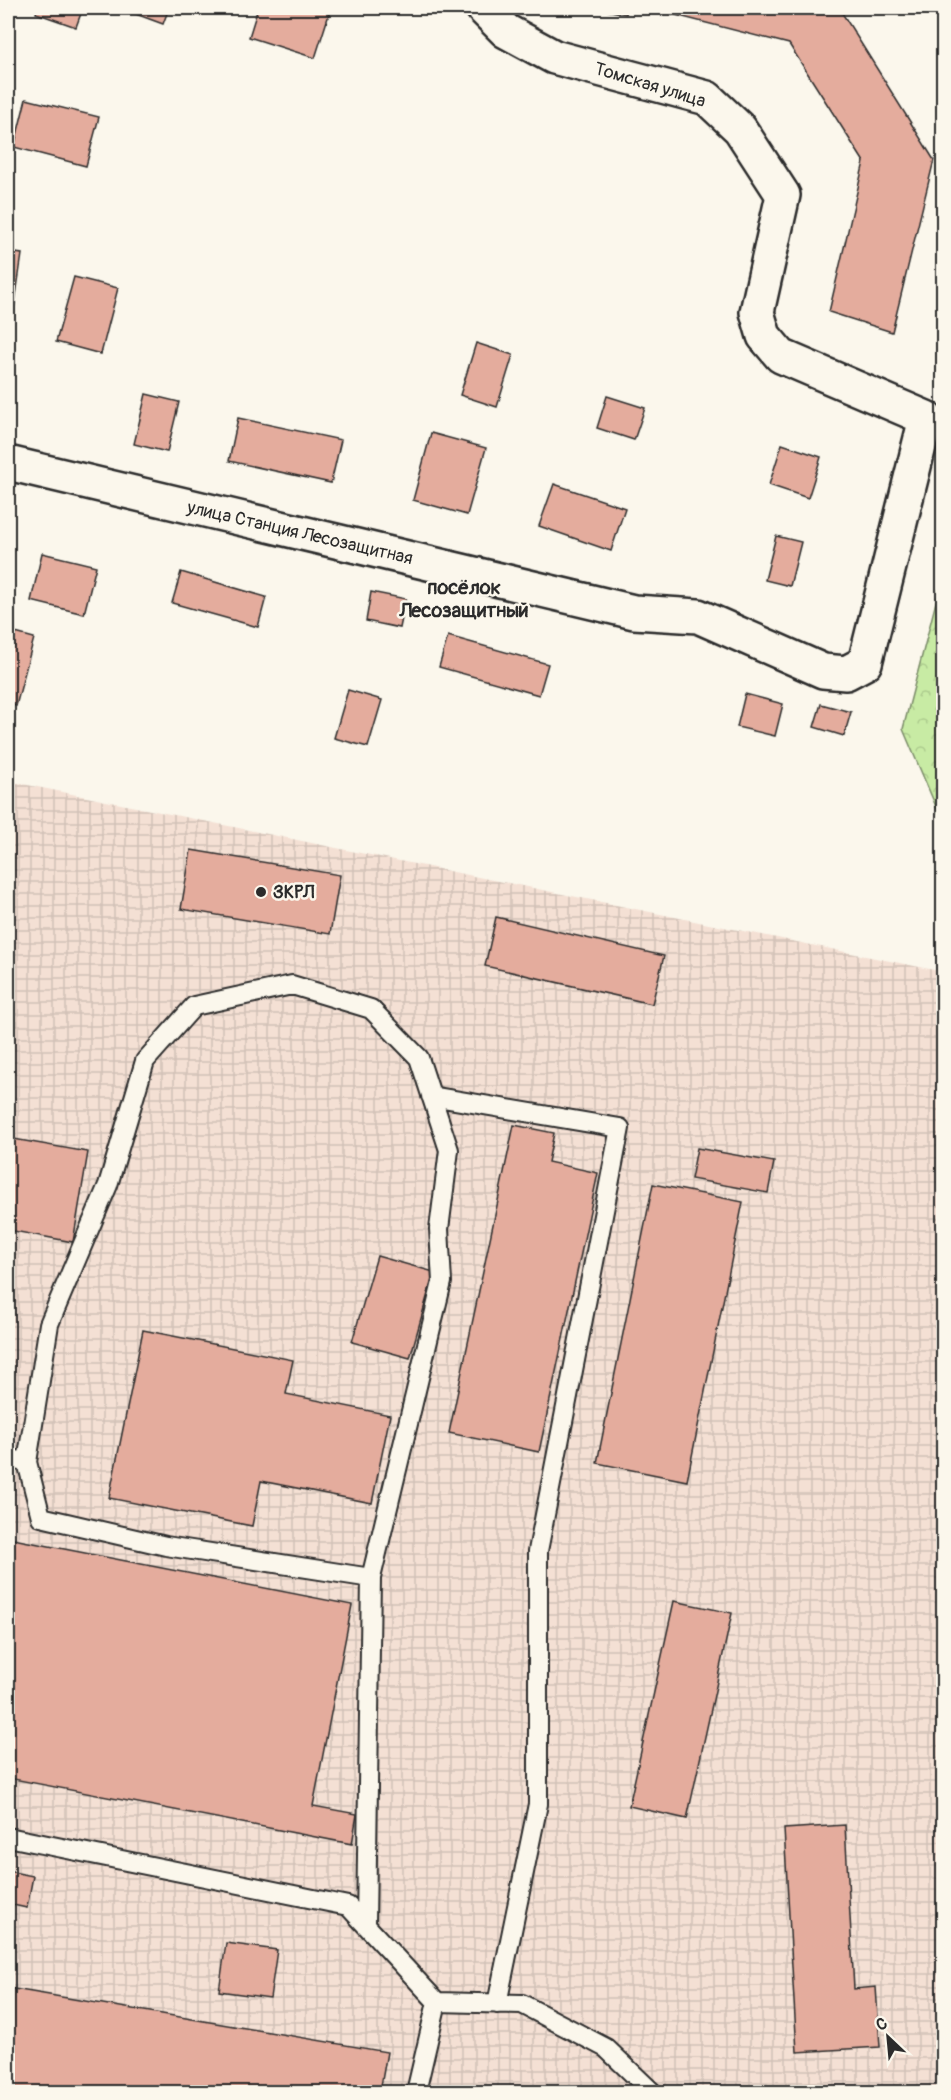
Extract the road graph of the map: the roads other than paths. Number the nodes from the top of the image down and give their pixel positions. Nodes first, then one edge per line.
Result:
1 (483, 8) edge
2 (8, 463) edge
3 (865, 663) joint
4 (431, 1096) junction
5 (8, 1459) edge
6 (27, 1462) junction
7 (371, 1578) junction
8 (8, 1837) edge
9 (366, 1924) junction
10 (437, 2002) junction
11 (497, 2004) junction
12 (416, 2092) edge
13 (652, 2092) edge

1 - 3 street, Томская улица
2 - 3 street, улица Станция Лесозащитная
4 - 6 lane
4 - 7 lane
4 - 11 lane
5 - 6 lane
6 - 7 lane
7 - 9 lane
8 - 9 lane
9 - 10 lane
10 - 11 lane
10 - 12 lane
11 - 13 lane

